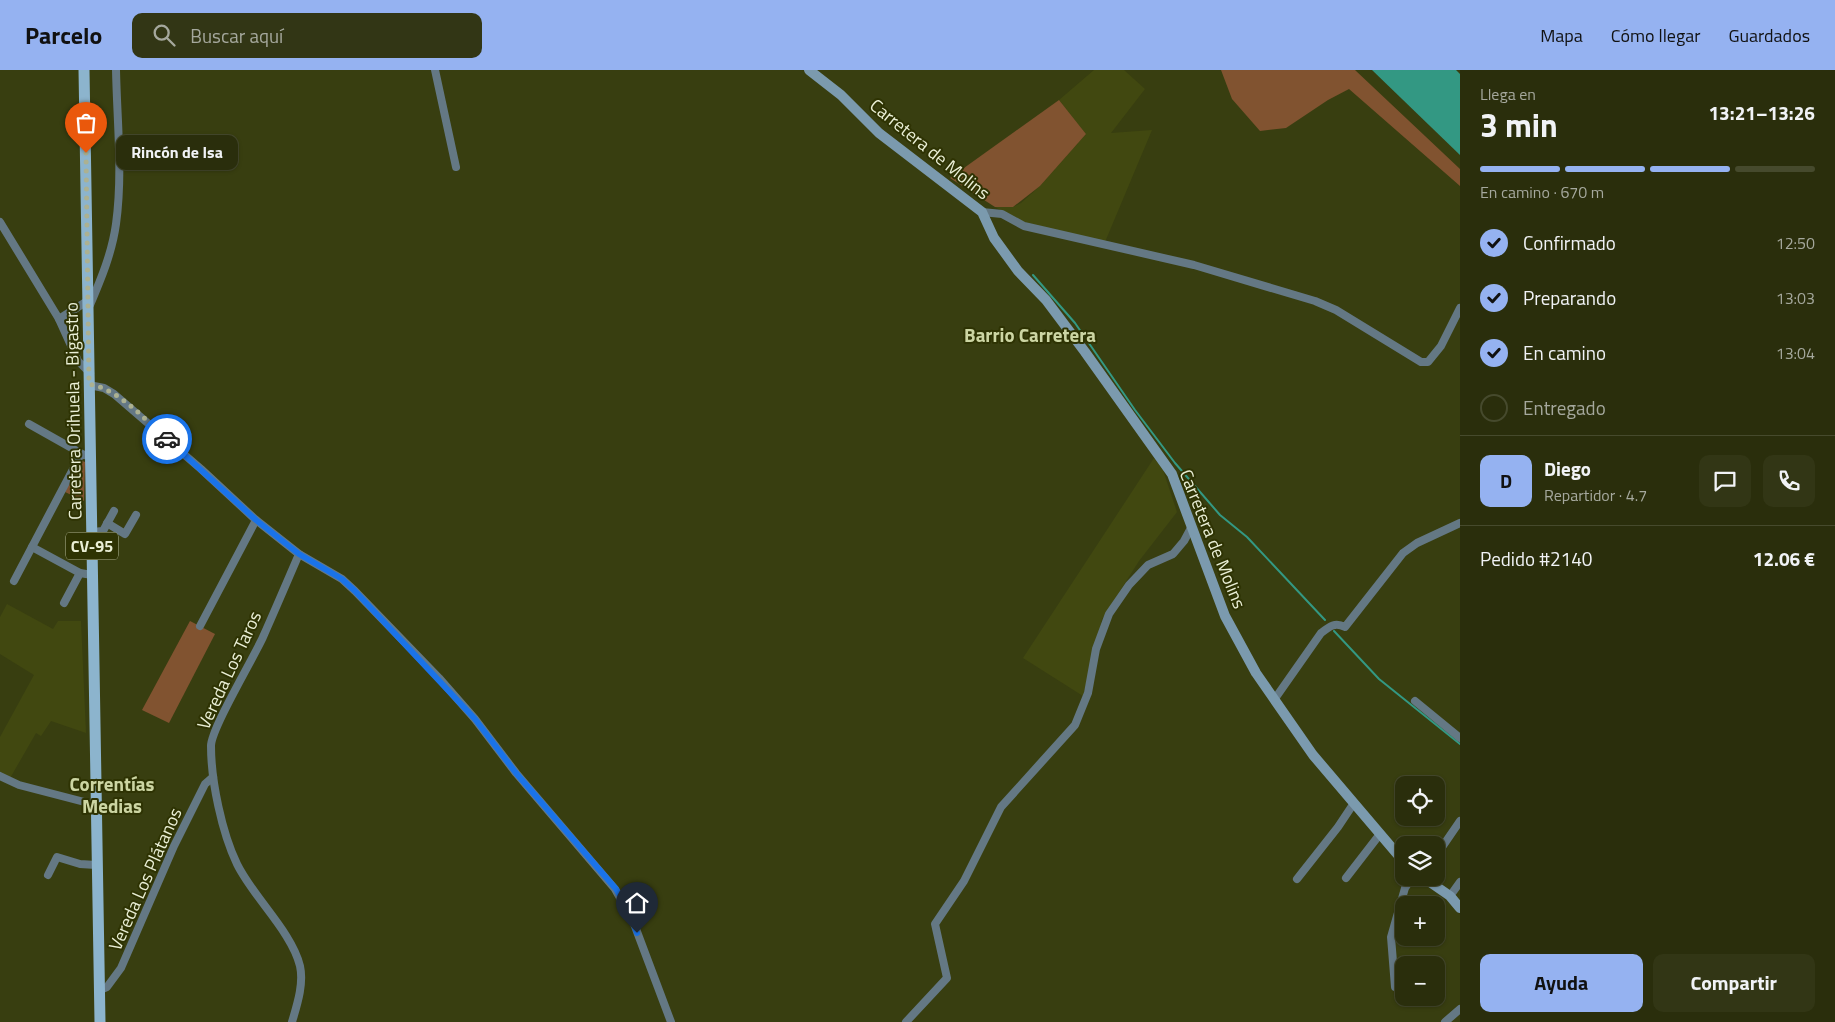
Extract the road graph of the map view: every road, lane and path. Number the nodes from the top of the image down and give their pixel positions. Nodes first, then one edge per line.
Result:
1 (84, 70) edge
2 (116, 70) edge
3 (435, 70) edge
4 (810, 70) edge
5 (456, 167) dead end
6 (982, 212) junction
7 (0, 222) edge
8 (89, 304) junction
9 (1460, 308) edge
10 (59, 319) junction
11 (89, 379) junction
12 (29, 424) dead end
13 (86, 456) junction
14 (114, 510) dead end
15 (136, 515) dead end
16 (256, 520) junction
17 (107, 523) junction
18 (1460, 524) edge
19 (1191, 528) junction
20 (92, 532) junction
21 (32, 547) junction
22 (299, 554) junction
23 (80, 573) junction
24 (92, 575) junction
25 (14, 580) dead end
26 (64, 603) dead end
27 (200, 626) dead end
28 (1274, 700) junction
29 (1415, 701) dead end
30 (1460, 738) edge
31 (0, 776) edge
32 (213, 777) junction
33 (1354, 804) junction
34 (96, 805) junction
35 (1460, 821) edge
36 (1380, 834) junction
37 (1445, 843) edge
38 (1395, 852) edge
39 (96, 865) junction
40 (48, 875) dead end
41 (1346, 878) dead end
42 (1297, 879) dead end
43 (1460, 882) edge
44 (1406, 886) edge
45 (1436, 886) edge
46 (1450, 896) junction
47 (1460, 908) edge
48 (1395, 986) dead end
49 (100, 990) junction
50 (1460, 1009) edge
51 (100, 1022) edge
52 (292, 1022) edge
53 (671, 1022) edge
54 (906, 1022) edge
55 (1445, 1022) edge

1 - 8 main road, Carretera Orihuela - Bigastro / CV-95
2 - 8 street
3 - 5 street
4 - 6 street, Carretera de Molins
6 - 9 street
6 - 19 street, Carretera de Molins
7 - 10 street
8 - 10 street
8 - 11 main road, Carretera Orihuela - Bigastro / CV-95
10 - 11 street
11 - 13 main road, Carretera Orihuela - Bigastro / CV-95
11 - 16 street
12 - 13 street
13 - 20 main road, Carretera Orihuela - Bigastro / CV-95
13 - 21 street
14 - 17 street
15 - 17 street
16 - 22 street
16 - 27 street
17 - 20 street
18 - 28 street
19 - 28 street, Carretera de Molins
19 - 54 street
20 - 24 main road, Carretera Orihuela - Bigastro / CV-95
21 - 23 street
21 - 25 street
22 - 32 street, Vereda Los Taros
22 - 53 street
23 - 24 street
23 - 26 street
24 - 34 main road, Carretera Orihuela - Bigastro / CV-95
28 - 33 street, Carretera de Molins
29 - 30 street
31 - 34 street
32 - 49 street, Vereda Los Plátanos
32 - 52 street, Vereda Los Taros
33 - 36 street, Carretera de Molins
33 - 42 street
34 - 39 main road, Carretera Orihuela - Bigastro / CV-95
35 - 37 street
36 - 38 street, Carretera de Molins
36 - 41 street
39 - 40 street
39 - 49 main road, Carretera Orihuela - Bigastro / CV-95
43 - 46 street
44 - 48 street
45 - 46 street
46 - 47 street
49 - 51 main road, Carretera Orihuela - Bigastro / CV-95
50 - 55 street

